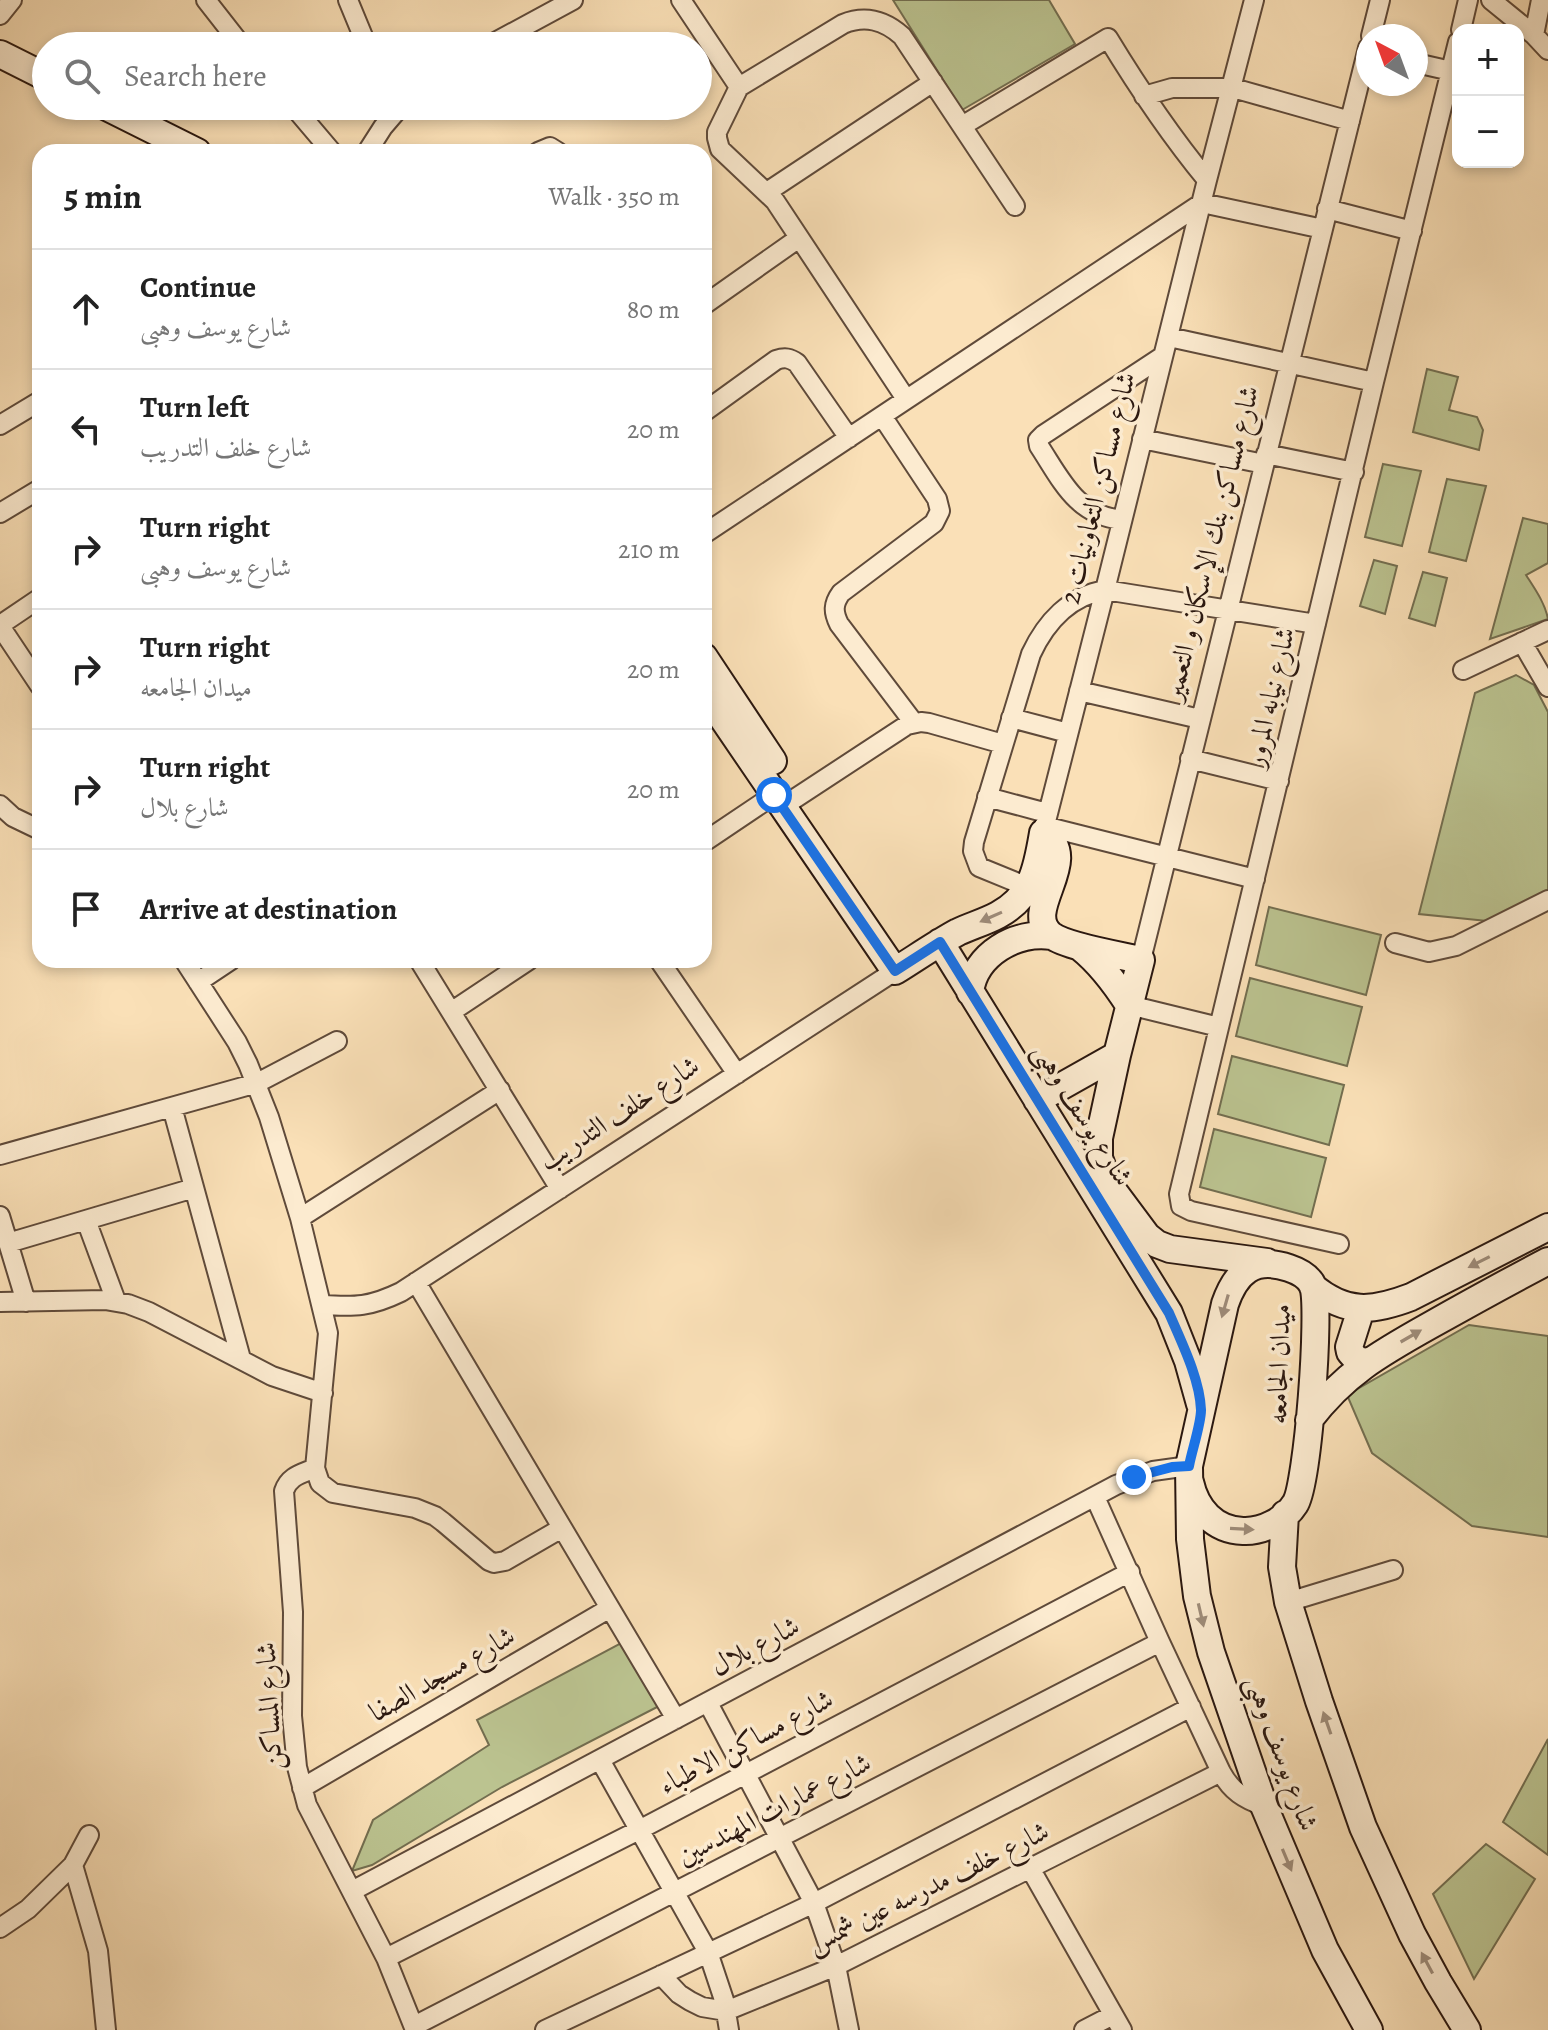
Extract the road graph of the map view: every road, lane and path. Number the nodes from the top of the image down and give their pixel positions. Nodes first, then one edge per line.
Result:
1 (12, 0) edge
2 (206, 0) edge
3 (348, 0) edge
4 (573, 0) edge
5 (681, 0) edge
6 (1254, 0) edge
7 (1380, 0) edge
8 (1468, 0) edge
9 (1491, 0) edge
10 (1541, 0) edge
11 (0, 15) edge
12 (1374, 24) edge
13 (1462, 24) edge
14 (231, 32) edge
15 (361, 32) edge
16 (514, 32) edge
17 (702, 32) edge
18 (1534, 35) junction
19 (712, 46) edge
20 (1548, 50) edge
21 (0, 54) edge
22 (1428, 66) edge
23 (1452, 67) edge
24 (32, 70) edge
25 (1451, 71) junction
26 (933, 82) junction
27 (739, 87) junction
28 (1233, 88) junction
29 (1144, 96) junction
30 (1356, 96) edge
31 (133, 120) edge
32 (305, 120) edge
33 (388, 120) edge
34 (1350, 121) junction
35 (962, 126) junction
36 (181, 144) edge
37 (325, 144) edge
38 (372, 144) edge
39 (720, 149) junction
40 (712, 154) edge
41 (1207, 180) junction
42 (767, 192) junction
43 (1202, 203) junction
44 (1015, 206) dead end
45 (1327, 209) junction
46 (1323, 229) junction
47 (1412, 231) junction
48 (799, 238) junction
49 (712, 299) edge
50 (1169, 337) junction
51 (1163, 356) junction
52 (1289, 363) junction
53 (1374, 382) junction
54 (906, 399) junction
55 (32, 406) edge
56 (712, 406) edge
57 (882, 416) junction
58 (0, 425) edge
59 (849, 438) junction
60 (1142, 439) junction
61 (1265, 459) junction
62 (1354, 472) junction
63 (32, 494) edge
64 (0, 513) edge
65 (1122, 520) junction
66 (712, 529) edge
67 (1105, 590) junction
68 (32, 604) edge
69 (1227, 610) junction
70 (1316, 624) junction
71 (0, 626) edge
72 (1548, 630) edge
73 (1522, 642) junction
74 (1463, 670) dead end
75 (712, 671) edge
76 (32, 674) edge
77 (1548, 687) edge
78 (1079, 691) junction
79 (1011, 718) junction
80 (712, 719) edge
81 (1200, 719) junction
82 (914, 723) junction
83 (1068, 733) junction
84 (1003, 744) junction
85 (1190, 759) junction
86 (1279, 781) junction
87 (987, 797) junction
88 (785, 800) junction
89 (0, 805) edge
90 (1045, 824) junction
91 (32, 826) edge
92 (712, 838) edge
93 (1166, 856) junction
94 (1255, 879) junction
95 (1028, 887) junction
96 (1548, 900) edge
97 (1052, 936) junction
98 (940, 942) junction
99 (1395, 943) dead end
100 (1080, 946) junction
101 (1141, 960) junction
102 (902, 967) junction
103 (189, 968) edge
104 (219, 968) edge
105 (424, 968) edge
106 (517, 968) edge
107 (664, 968) edge
108 (198, 982) junction
109 (970, 992) junction
110 (1129, 1005) junction
111 (451, 1012) junction
112 (1219, 1027) junction
113 (337, 1041) dead end
114 (1117, 1055) junction
115 (737, 1074) junction
116 (257, 1083) junction
117 (500, 1090) junction
118 (1037, 1100) junction
119 (172, 1107) junction
120 (0, 1155) edge
121 (194, 1188) junction
122 (560, 1189) junction
123 (0, 1216) edge
124 (300, 1218) junction
125 (86, 1220) junction
126 (1548, 1227) edge
127 (8, 1243) junction
128 (1339, 1244) dead end
129 (1147, 1253) junction
130 (1548, 1261) edge
131 (1271, 1263) junction
132 (416, 1282) junction
133 (1313, 1287) junction
134 (116, 1301) junction
135 (0, 1302) edge
136 (26, 1302) junction
137 (322, 1305) junction
138 (1361, 1309) junction
139 (241, 1359) junction
140 (1368, 1362) junction
141 (323, 1393) junction
142 (1201, 1411) junction
143 (1309, 1420) junction
144 (315, 1468) junction
145 (1189, 1474) junction
146 (1095, 1497) junction
147 (1285, 1514) junction
148 (562, 1528) junction
149 (1393, 1570) dead end
150 (1130, 1572) junction
151 (1288, 1602) junction
152 (610, 1608) junction
153 (1160, 1642) junction
154 (708, 1703) junction
155 (1191, 1707) junction
156 (676, 1719) junction
157 (600, 1760) junction
158 (1221, 1772) junction
159 (745, 1774) junction
160 (302, 1788) junction
161 (1264, 1806) junction
162 (639, 1830) junction
163 (89, 1835) dead end
164 (779, 1838) junction
165 (73, 1865) junction
166 (1030, 1868) junction
167 (352, 1891) junction
168 (674, 1892) junction
169 (814, 1903) junction
170 (0, 1928) edge
171 (708, 1952) junction
172 (386, 1958) junction
173 (836, 1966) junction
174 (661, 1975) junction
175 (727, 2021) edge
176 (1118, 2022) edge
177 (415, 2028) edge
178 (106, 2030) edge
179 (545, 2030) edge
180 (849, 2030) edge
181 (1084, 2030) edge
182 (1369, 2030) edge
183 (1467, 2030) edge

1 - 11 street
2 - 14 street
3 - 15 street
4 - 16 street
5 - 17 street
6 - 28 street, شارع مساكن التعاونيات 2
7 - 12 street
8 - 13 street
9 - 18 street
10 - 18 street
18 - 20 street
19 - 27 street
21 - 24 main road
22 - 25 street
23 - 25 street, شارع نيابه المرور
25 - 47 street, شارع نيابه المرور
26 - 27 street
26 - 35 street
26 - 42 street
27 - 39 street
28 - 29 street
28 - 34 street
28 - 41 street, شارع مساكن التعاونيات 2
29 - 35 street
29 - 41 street
30 - 34 street, شارع مساكن بنك الإسكان و التعمير
31 - 36 main road
32 - 37 street
33 - 38 street
34 - 45 street, شارع مساكن بنك الإسكان و التعمير
35 - 44 street
39 - 40 street
39 - 42 street
41 - 43 street, شارع مساكن التعاونيات 2
42 - 48 street
43 - 46 street
43 - 50 street, شارع مساكن التعاونيات 2
43 - 54 street
45 - 46 street, شارع مساكن بنك الإسكان و التعمير
45 - 47 street
46 - 52 street, شارع مساكن بنك الإسكان و التعمير
47 - 53 street, شارع نيابه المرور
48 - 49 street
48 - 54 street
50 - 51 street, شارع مساكن التعاونيات 2
50 - 52 street
51 - 60 street, شارع مساكن التعاونيات 2
51 - 65 street
52 - 53 street
52 - 61 street, شارع مساكن بنك الإسكان و التعمير
53 - 62 street, شارع نيابه المرور
54 - 57 street
55 - 58 street
56 - 59 street
57 - 59 street
57 - 82 street
59 - 66 street
60 - 61 street
60 - 65 street, شارع مساكن التعاونيات 2
61 - 62 street
61 - 69 street, شارع مساكن بنك الإسكان و التعمير
62 - 70 street, شارع نيابه المرور
63 - 64 street
65 - 67 street, شارع مساكن التعاونيات 2
67 - 69 street
67 - 78 street, شارع مساكن التعاونيات 2
67 - 79 street
68 - 71 street
69 - 70 street
69 - 81 street, شارع مساكن بنك الإسكان و التعمير
70 - 86 street, شارع نيابه المرور
71 - 76 street
72 - 73 street
73 - 74 street
73 - 77 street
75 - 88 main road
78 - 81 street
78 - 83 street, شارع مساكن التعاونيات 2
79 - 83 street
79 - 84 street
80 - 88 main road
81 - 85 street, شارع مساكن بنك الإسكان و التعمير
82 - 84 street
82 - 88 street
83 - 90 street, شارع مساكن التعاونيات 2
84 - 87 street
85 - 86 street
85 - 93 street, شارع مساكن بنك الإسكان و التعمير
86 - 94 street, شارع نيابه المرور
87 - 90 street
87 - 95 street
88 - 92 street
88 - 102 main road
89 - 91 street
90 - 93 street
90 - 95 main road, شارع مساكن التعاونيات 2
90 - 97 main road
93 - 94 street
93 - 101 street, شارع مساكن بنك الإسكان و التعمير
94 - 112 street, شارع نيابه المرور
95 -> 98 main road
96 - 99 street
97 - 100 main road
97 - 109 main road
98 - 102 main road, شارع خلف التدريب
98 - 109 main road, شارع يوسف وهبى
100 - 101 main road
100 - 110 main road
101 - 110 main road, شارع مساكن بنك الإسكان و التعمير
102 - 115 street, شارع خلف التدريب
103 - 108 street
104 - 108 street
105 - 111 street
106 - 111 street
107 - 115 street
108 - 116 street
109 - 118 main road, شارع يوسف وهبى
110 - 112 street
110 - 114 main road, شارع مساكن بنك الإسكان و التعمير
111 - 117 street
112 - 128 street, شارع نيابه المرور
113 - 116 street
114 - 118 main road
114 - 129 main road, شارع يوسف وهبى
115 - 122 street, شارع خلف التدريب
116 - 119 street
116 - 124 street
117 - 122 street
117 - 124 street
118 - 129 main road, شارع يوسف وهبى
119 - 120 street
119 - 121 street
121 - 125 street
121 - 139 street
122 - 132 street, شارع خلف التدريب
123 - 127 street
124 - 137 street
125 - 127 street
125 - 134 street
126 -> 138 main road
127 - 136 street
129 - 131 main road
129 - 142 main road, شارع يوسف وهبى
140 -> 130 main road
131 - 133 main road, ميدان الجامعه
131 -> 142 main road, ميدان الجامعه
132 - 137 street, شارع خلف التدريب
132 - 148 street
133 - 138 main road
133 - 143 main road, ميدان الجامعه
134 - 136 street
134 - 139 street
135 - 136 street
137 - 141 street
138 - 140 main road
139 - 141 street
140 - 143 main road
141 - 144 street
142 - 145 main road, ميدان الجامعه
143 - 147 main road, ميدان الجامعه
144 - 148 street
144 - 160 street, شارع المساكن
145 - 146 street, شارع بلال
145 -> 147 main road
145 -> 161 main road, شارع يوسف وهبى
146 - 150 street
146 - 154 street, شارع بلال
147 - 151 main road, شارع يوسف وهبى
148 - 152 street
149 - 151 street
150 - 153 street
150 - 159 street, شارع مساكن الاطباء
183 -> 151 main road, شارع يوسف وهبى
152 - 156 street
152 - 160 street, شارع مسجد الصفا
153 - 155 street
153 - 164 street, شارع عمارات المهندسين
154 - 156 street, شارع بلال
154 - 159 street
155 - 158 street
155 - 169 street
156 - 157 street, شارع بلال
157 - 162 street
157 - 167 street, شارع بلال
158 - 161 street
158 - 166 street, شارع خلف مدرسه عين شمس
159 - 162 street, شارع مساكن الاطباء
159 - 164 street
160 - 167 street, شارع المساكن
161 -> 182 main road, شارع يوسف وهبى
162 - 168 street
162 - 172 street, شارع مساكن الاطباء
163 - 165 street
164 - 168 street, شارع عمارات المهندسين
164 - 169 street
165 - 170 street
165 - 178 street
166 - 173 street, شارع خلف مدرسه عين شمس
166 - 176 street
167 - 172 street, شارع المساكن
168 - 171 street
168 - 177 street, شارع عمارات المهندسين
169 - 171 street
169 - 173 street
171 - 174 street
171 - 175 street
172 - 177 street, شارع المساكن
173 - 175 street, شارع خلف مدرسه عين شمس
173 - 180 street
174 - 175 street
174 - 179 street
176 - 181 street

